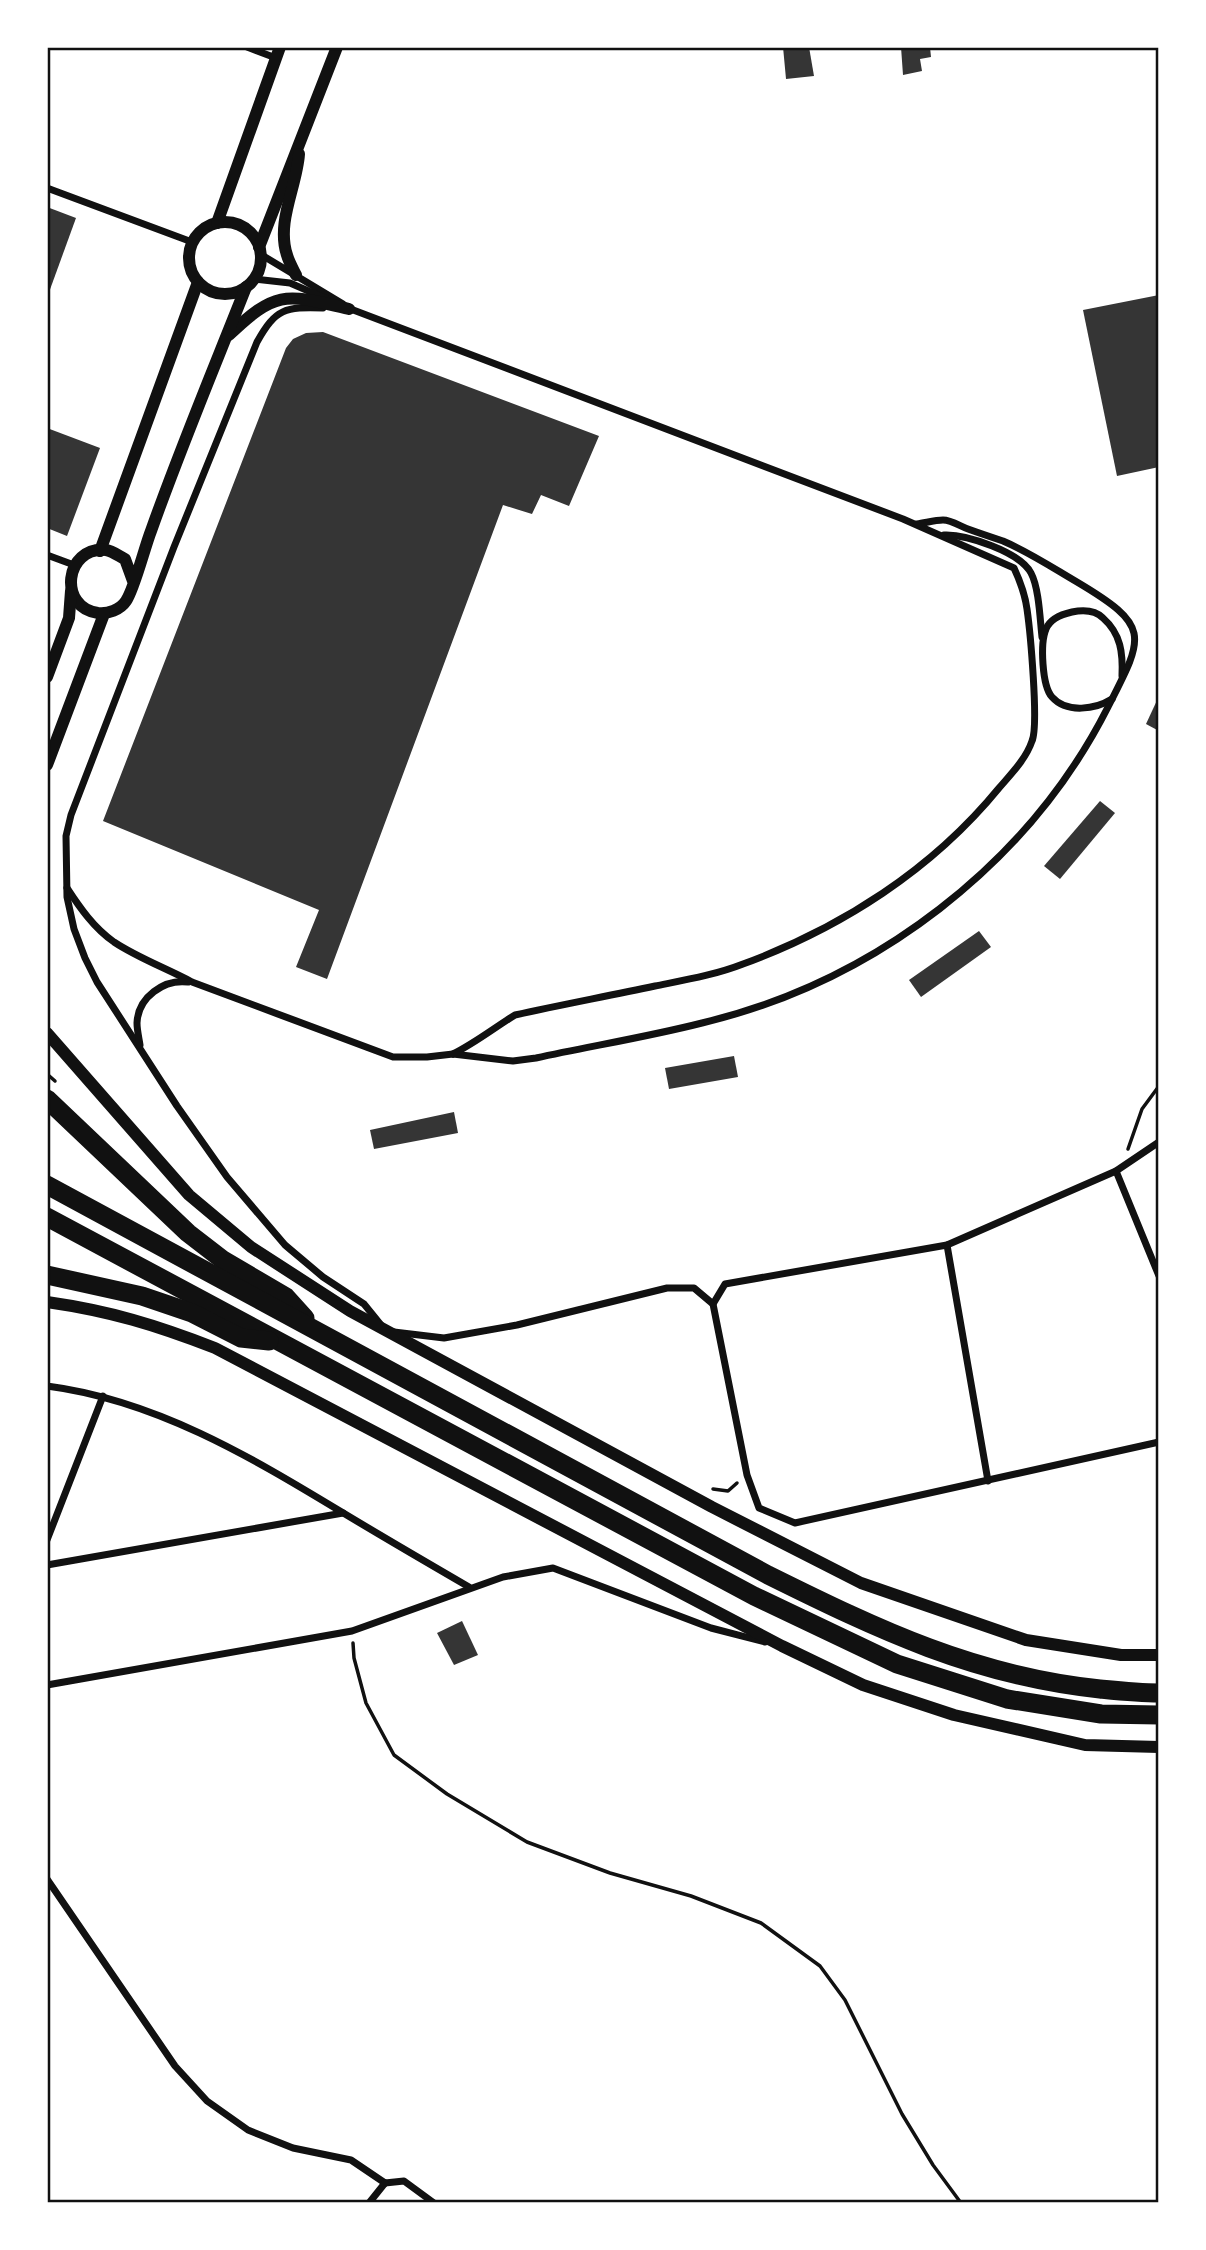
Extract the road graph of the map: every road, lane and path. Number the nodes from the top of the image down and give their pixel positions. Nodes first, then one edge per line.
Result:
1 (247, 47) edge
2 (333, 49) edge
3 (278, 53) edge
4 (300, 142) junction
5 (47, 188) edge
6 (217, 223) junction
7 (192, 242) junction
8 (259, 250) junction
9 (296, 275) junction
10 (198, 282) junction
11 (250, 283) junction
12 (348, 308) junction
13 (226, 338) junction
14 (916, 524) junction
15 (940, 535) junction
16 (100, 551) junction
17 (47, 555) edge
18 (74, 565) junction
19 (133, 582) junction
20 (71, 591) junction
21 (104, 614) junction
22 (1043, 644) junction
23 (47, 677) edge
24 (1121, 680) junction
25 (1112, 699) junction
26 (47, 765) edge
27 (67, 887) junction
28 (192, 982) junction
29 (47, 1033) edge
30 (140, 1049) junction
31 (453, 1054) junction
32 (47, 1074) edge
33 (1159, 1086) edge
34 (52, 1091) edge
35 (1159, 1142) edge
36 (1119, 1169) junction
37 (47, 1185) edge
38 (47, 1217) edge
39 (947, 1245) junction
40 (47, 1275) edge
41 (1159, 1276) edge
42 (47, 1302) edge
43 (713, 1304) junction
44 (315, 1329) junction
45 (386, 1331) junction
46 (282, 1343) junction
47 (47, 1386) edge
48 (103, 1396) junction
49 (1159, 1443) edge
50 (747, 1475) junction
51 (988, 1481) junction
52 (704, 1488) dead end
53 (343, 1513) junction
54 (47, 1540) edge
55 (47, 1565) edge
56 (469, 1587) junction
57 (352, 1631) junction
58 (782, 1646) junction
59 (1159, 1655) edge
60 (47, 1685) edge
61 (1159, 1693) edge
62 (1159, 1715) edge
63 (1159, 1747) edge
64 (47, 1879) edge
65 (385, 2183) junction
66 (369, 2203) edge
67 (434, 2203) edge
68 (961, 2203) edge

1 - 3 street
2 - 4 street
3 - 6 street
4 - 8 street
4 - 9 street
5 - 7 street
6 - 7 street
6 - 8 street
7 - 10 street
8 - 9 street
8 - 11 street
9 - 12 street
10 - 11 street
10 - 16 street
11 - 12 street
11 - 13 street
12 - 13 street
12 - 14 street
12 - 27 street
13 - 19 street
14 - 15 street
14 - 24 street
15 - 22 street
15 - 31 street
16 - 18 street
16 - 19 street
17 - 18 street
18 - 20 street
19 - 21 street
20 - 21 street
20 - 23 street
21 - 26 street
22 - 24 street
22 - 25 street
24 - 25 street
25 - 31 street
27 - 28 street
27 - 30 street
28 - 30 street
28 - 31 street
29 - 45 street
30 - 45 street
32 - 34 path
33 - 36 path
34 - 44 highway
35 - 36 street
36 - 39 street
36 - 41 street
37 - 44 highway
38 - 46 highway
39 - 43 street
39 - 51 street
40 - 46 highway
42 - 58 street
43 - 45 street
43 - 50 street
44 - 61 highway
45 - 59 street
46 - 62 highway
47 - 48 street
48 - 53 street
48 - 54 street
49 - 51 street
50 - 51 street
50 - 52 path
53 - 55 street
53 - 56 street
56 - 57 street
56 - 58 street
57 - 60 street
57 - 68 path
58 - 63 street
64 - 65 street
65 - 66 street
65 - 67 street

